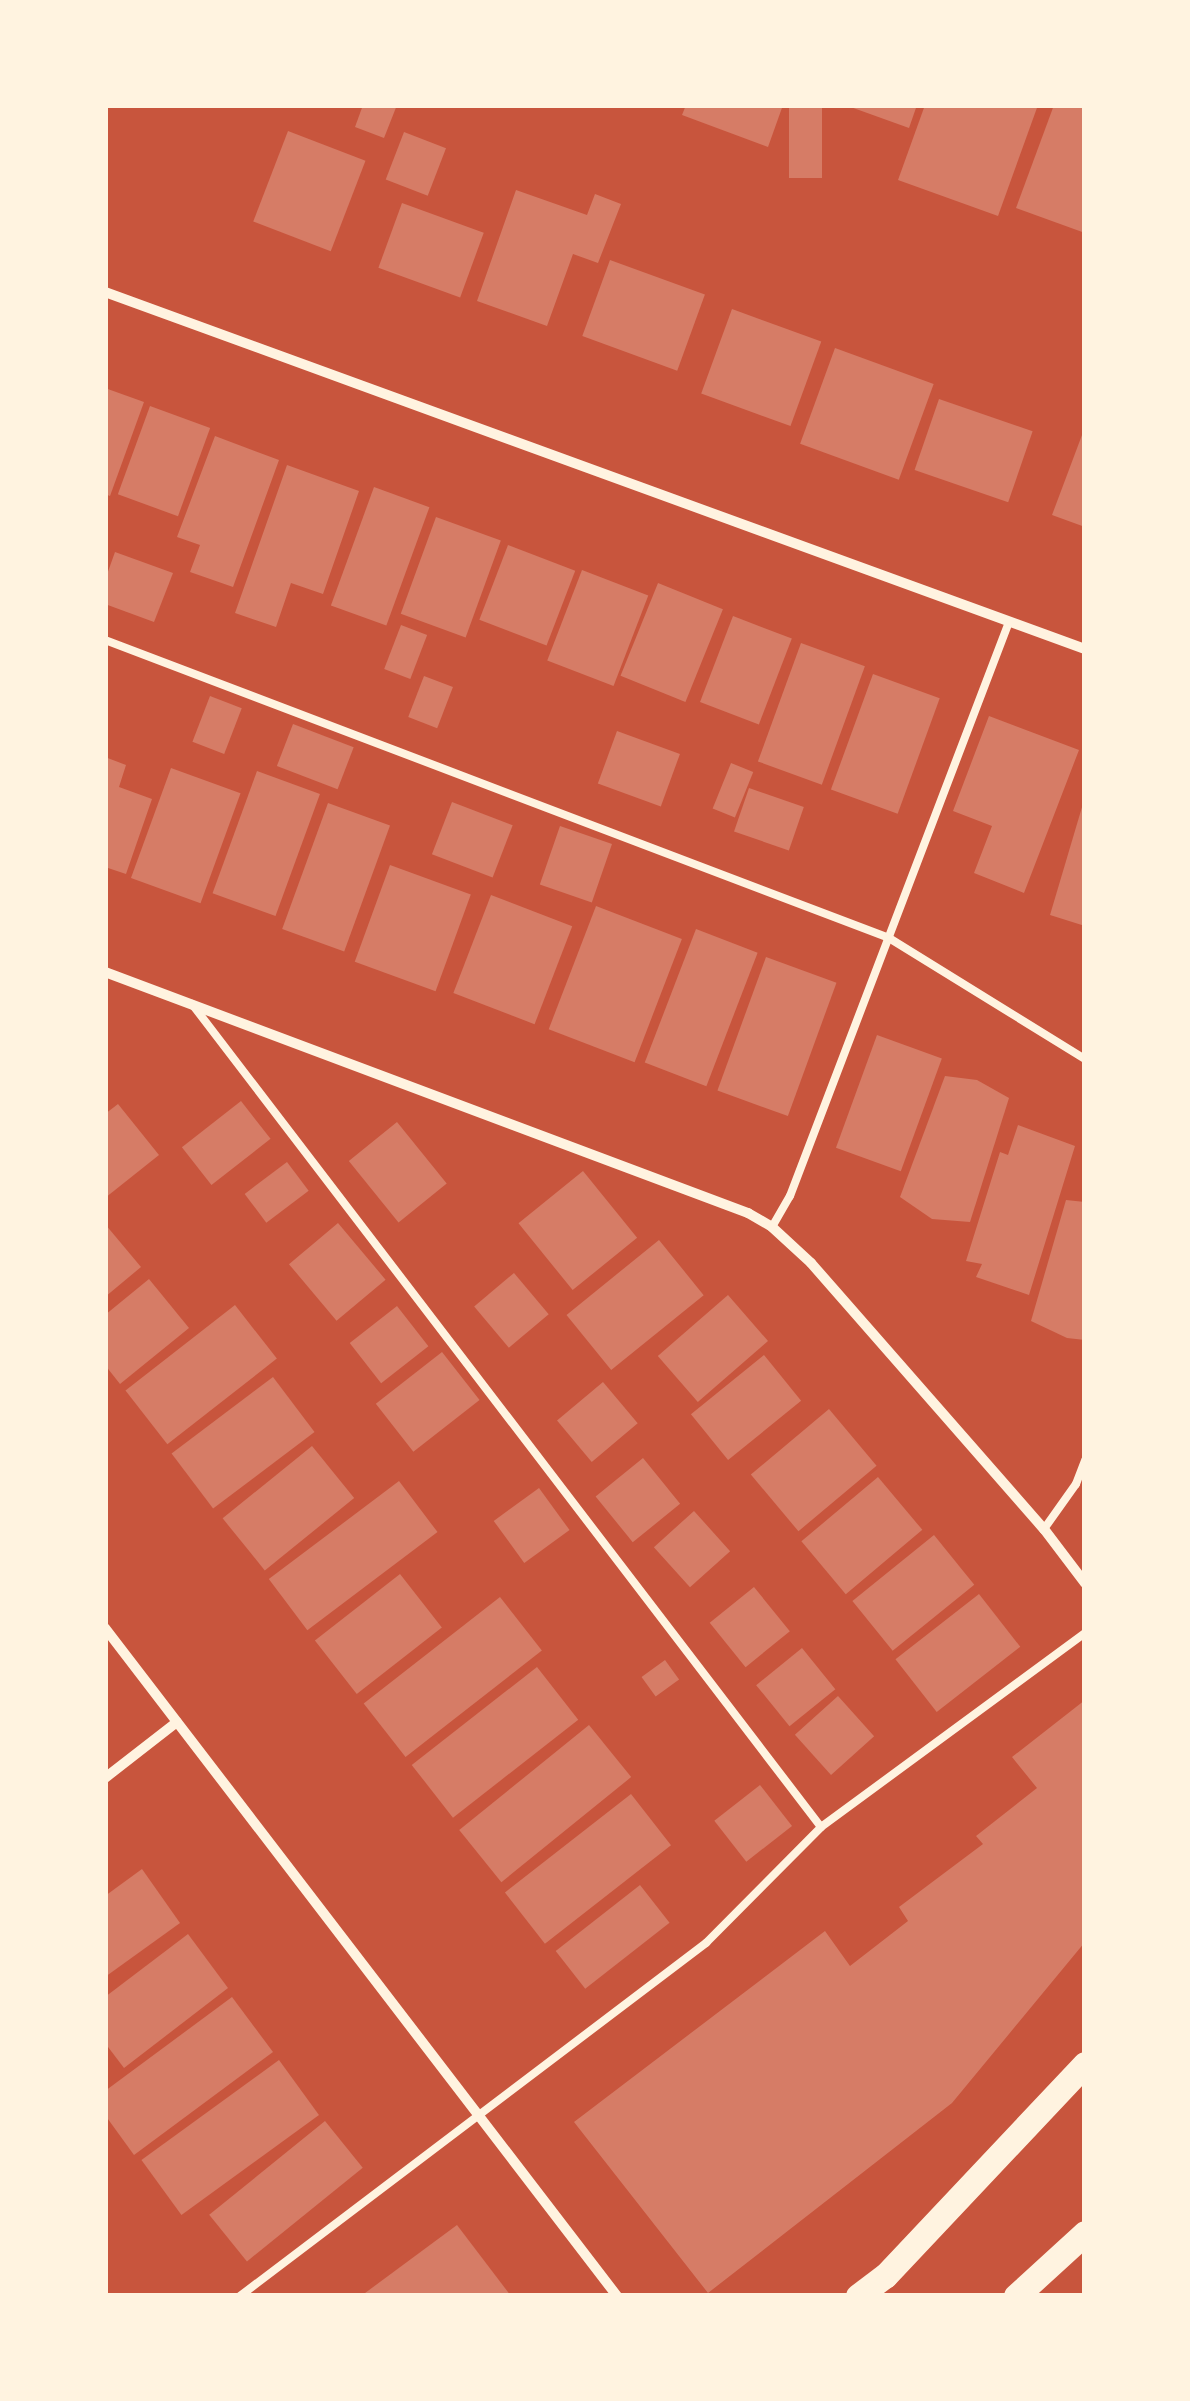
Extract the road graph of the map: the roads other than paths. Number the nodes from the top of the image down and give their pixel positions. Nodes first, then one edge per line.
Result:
1 (105, 292) edge
2 (1009, 622) junction
3 (105, 640) edge
4 (1085, 650) edge
5 (890, 938) junction
6 (105, 972) edge
7 (191, 1004) junction
8 (1085, 1059) edge
9 (772, 1227) junction
10 (1085, 1460) edge
11 (1044, 1530) junction
12 (1085, 1582) edge
13 (105, 1628) edge
14 (1085, 1632) edge
15 (177, 1722) junction
16 (105, 1778) edge
17 (821, 1827) junction
18 (1085, 2064) edge
19 (482, 2117) junction
20 (1085, 2233) edge
21 (240, 2296) edge
22 (617, 2296) edge
23 (858, 2296) edge
24 (1016, 2296) edge

1 - 2 street
2 - 4 street
2 - 5 lane
3 - 5 lane
5 - 8 lane
5 - 9 lane
6 - 7 street
7 - 9 street
7 - 17 lane
9 - 11 street
10 - 11 lane
11 - 12 street
13 - 15 street
14 - 17 lane
15 - 16 street
15 - 19 street
17 - 19 lane
18 - 23 main road
19 - 21 lane
19 - 22 street
20 - 24 main road

